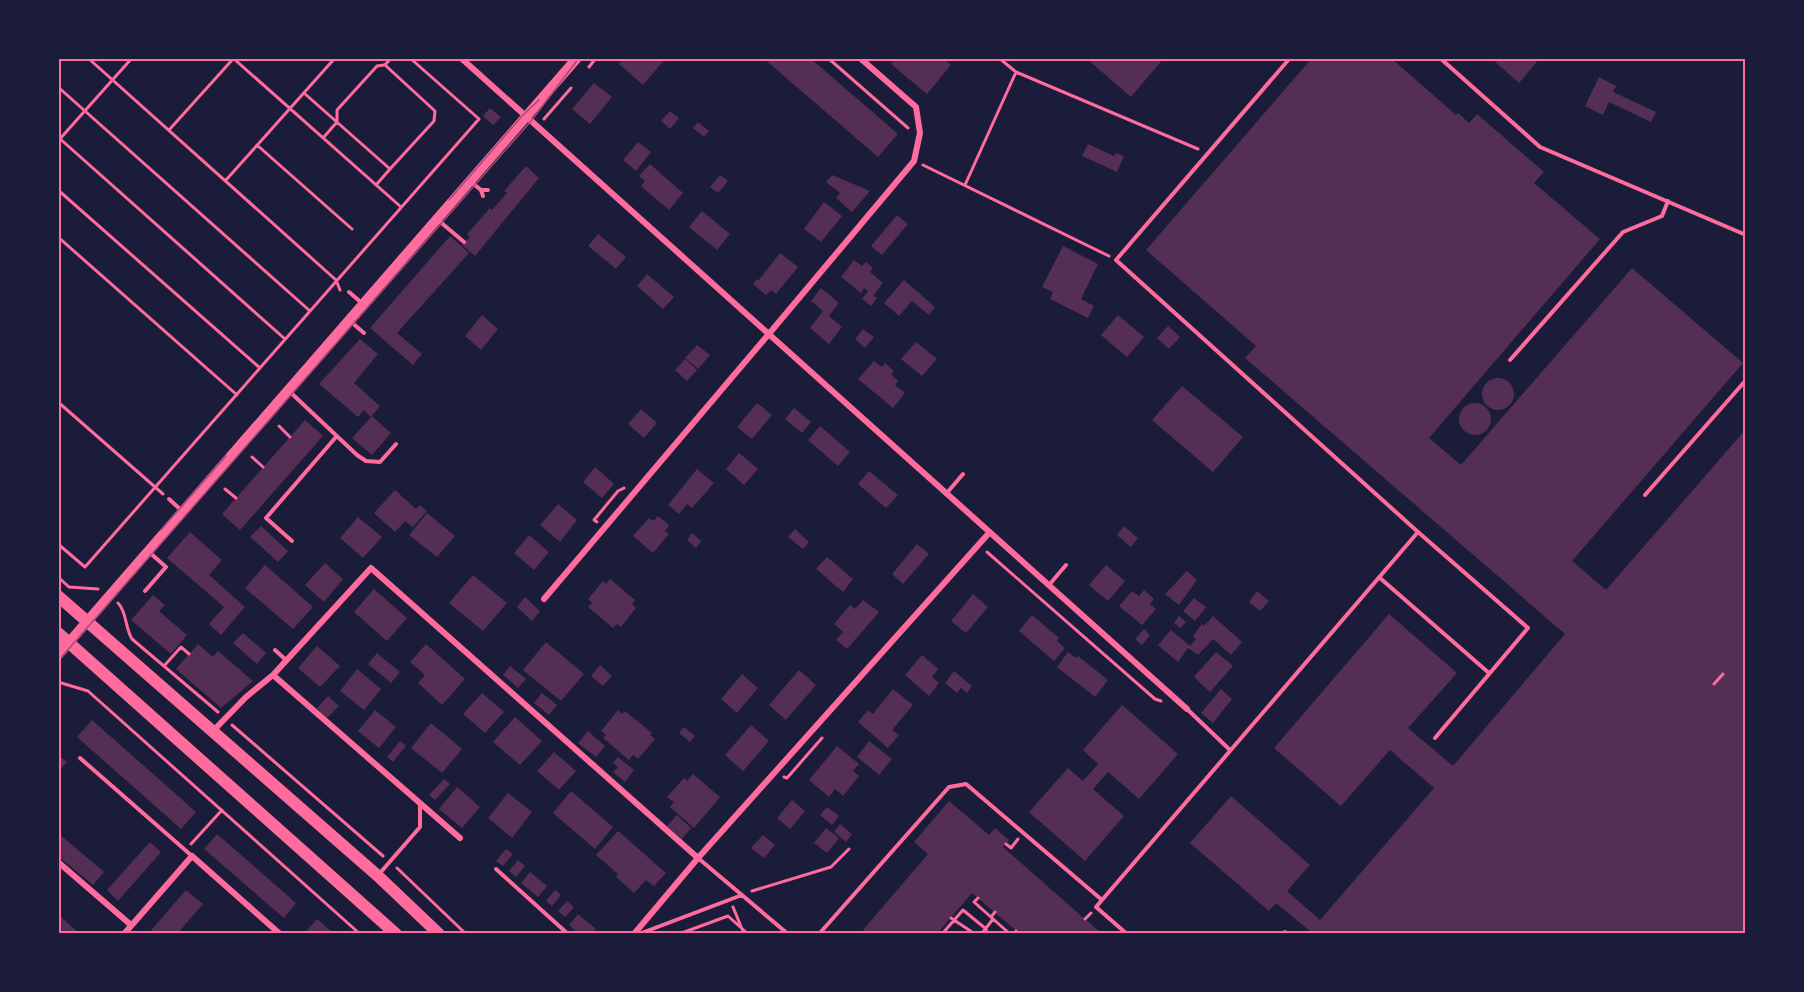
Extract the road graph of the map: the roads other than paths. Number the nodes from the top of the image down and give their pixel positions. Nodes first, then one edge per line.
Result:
1 (461, 58) edge
2 (577, 58) edge
3 (860, 58) edge
4 (1290, 58) edge
5 (1440, 58) edge
6 (526, 117) junction
7 (470, 181) junction
8 (481, 190) junction
9 (488, 190) dead end
10 (483, 196) dead end
11 (1668, 201) junction
12 (437, 219) junction
13 (1746, 235) edge
14 (464, 242) dead end
15 (349, 292) dead end
16 (363, 304) junction
17 (349, 321) junction
18 (364, 333) dead end
19 (768, 335) junction
20 (1510, 360) dead end
21 (1746, 380) edge
22 (288, 391) junction
23 (336, 437) junction
24 (396, 444) dead end
25 (963, 474) dead end
26 (945, 494) junction
27 (1645, 495) dead end
28 (169, 499) road end
29 (183, 512) junction
30 (1418, 532) junction
31 (989, 533) junction
32 (292, 541) dead end
33 (148, 552) junction
34 (1066, 565) dead end
35 (1380, 578) junction
36 (1048, 586) junction
37 (145, 591) dead end
38 (58, 596) edge
39 (544, 599) dead end
40 (87, 622) junction
41 (58, 633) edge
42 (69, 643) junction
43 (275, 650) dead end
44 (58, 655) edge
45 (286, 660) junction
46 (1489, 673) junction
47 (273, 675) junction
48 (1186, 708) joint
49 (212, 732) junction
50 (1435, 738) dead end
51 (1230, 750) junction
52 (80, 758) dead end
53 (420, 803) junction
54 (459, 838) dead end
55 (192, 856) junction
56 (698, 858) junction
57 (58, 862) edge
58 (496, 869) dead end
59 (378, 876) junction
60 (742, 895) junction
61 (1102, 900) junction
62 (131, 926) junction
63 (276, 932) edge
64 (124, 933) edge
65 (396, 933) edge
66 (439, 933) edge
67 (568, 933) edge
68 (637, 933) edge
69 (788, 933) edge
70 (819, 933) edge
71 (1127, 933) edge

1 - 6 street
2 - 6 street
3 - 19 street
4 - 30 lane
5 - 11 lane
6 - 7 street
6 - 19 street
7 - 8 lane
7 - 12 street
8 - 9 lane
8 - 10 lane
11 - 13 lane
11 - 20 lane
12 - 14 lane
12 - 16 street
15 - 16 lane
16 - 17 street
17 - 18 lane
17 - 22 street
19 - 26 street
19 - 39 street
21 - 27 lane
22 - 23 lane
22 - 29 street
23 - 24 lane
23 - 32 lane
25 - 26 lane
26 - 31 street
28 - 29 lane
29 - 33 street
30 - 35 lane
30 - 46 lane
31 - 36 street
31 - 56 street
33 - 37 lane
33 - 40 street
34 - 36 lane
35 - 46 lane
35 - 51 lane
36 - 48 street
38 - 40 main road
40 - 42 street
40 - 49 main road
41 - 42 main road
42 - 44 street
42 - 65 main road
43 - 45 lane
45 - 47 street
45 - 56 street
46 - 50 lane
47 - 49 street
47 - 53 street
48 - 51 lane
49 - 59 main road
51 - 61 lane
52 - 55 lane
53 - 54 street
53 - 59 lane
55 - 62 street
55 - 63 street
56 - 60 lane
56 - 68 street
57 - 62 street
58 - 67 lane
59 - 66 main road
60 - 68 lane
60 - 69 lane
61 - 70 lane
61 - 71 lane
62 - 64 street

